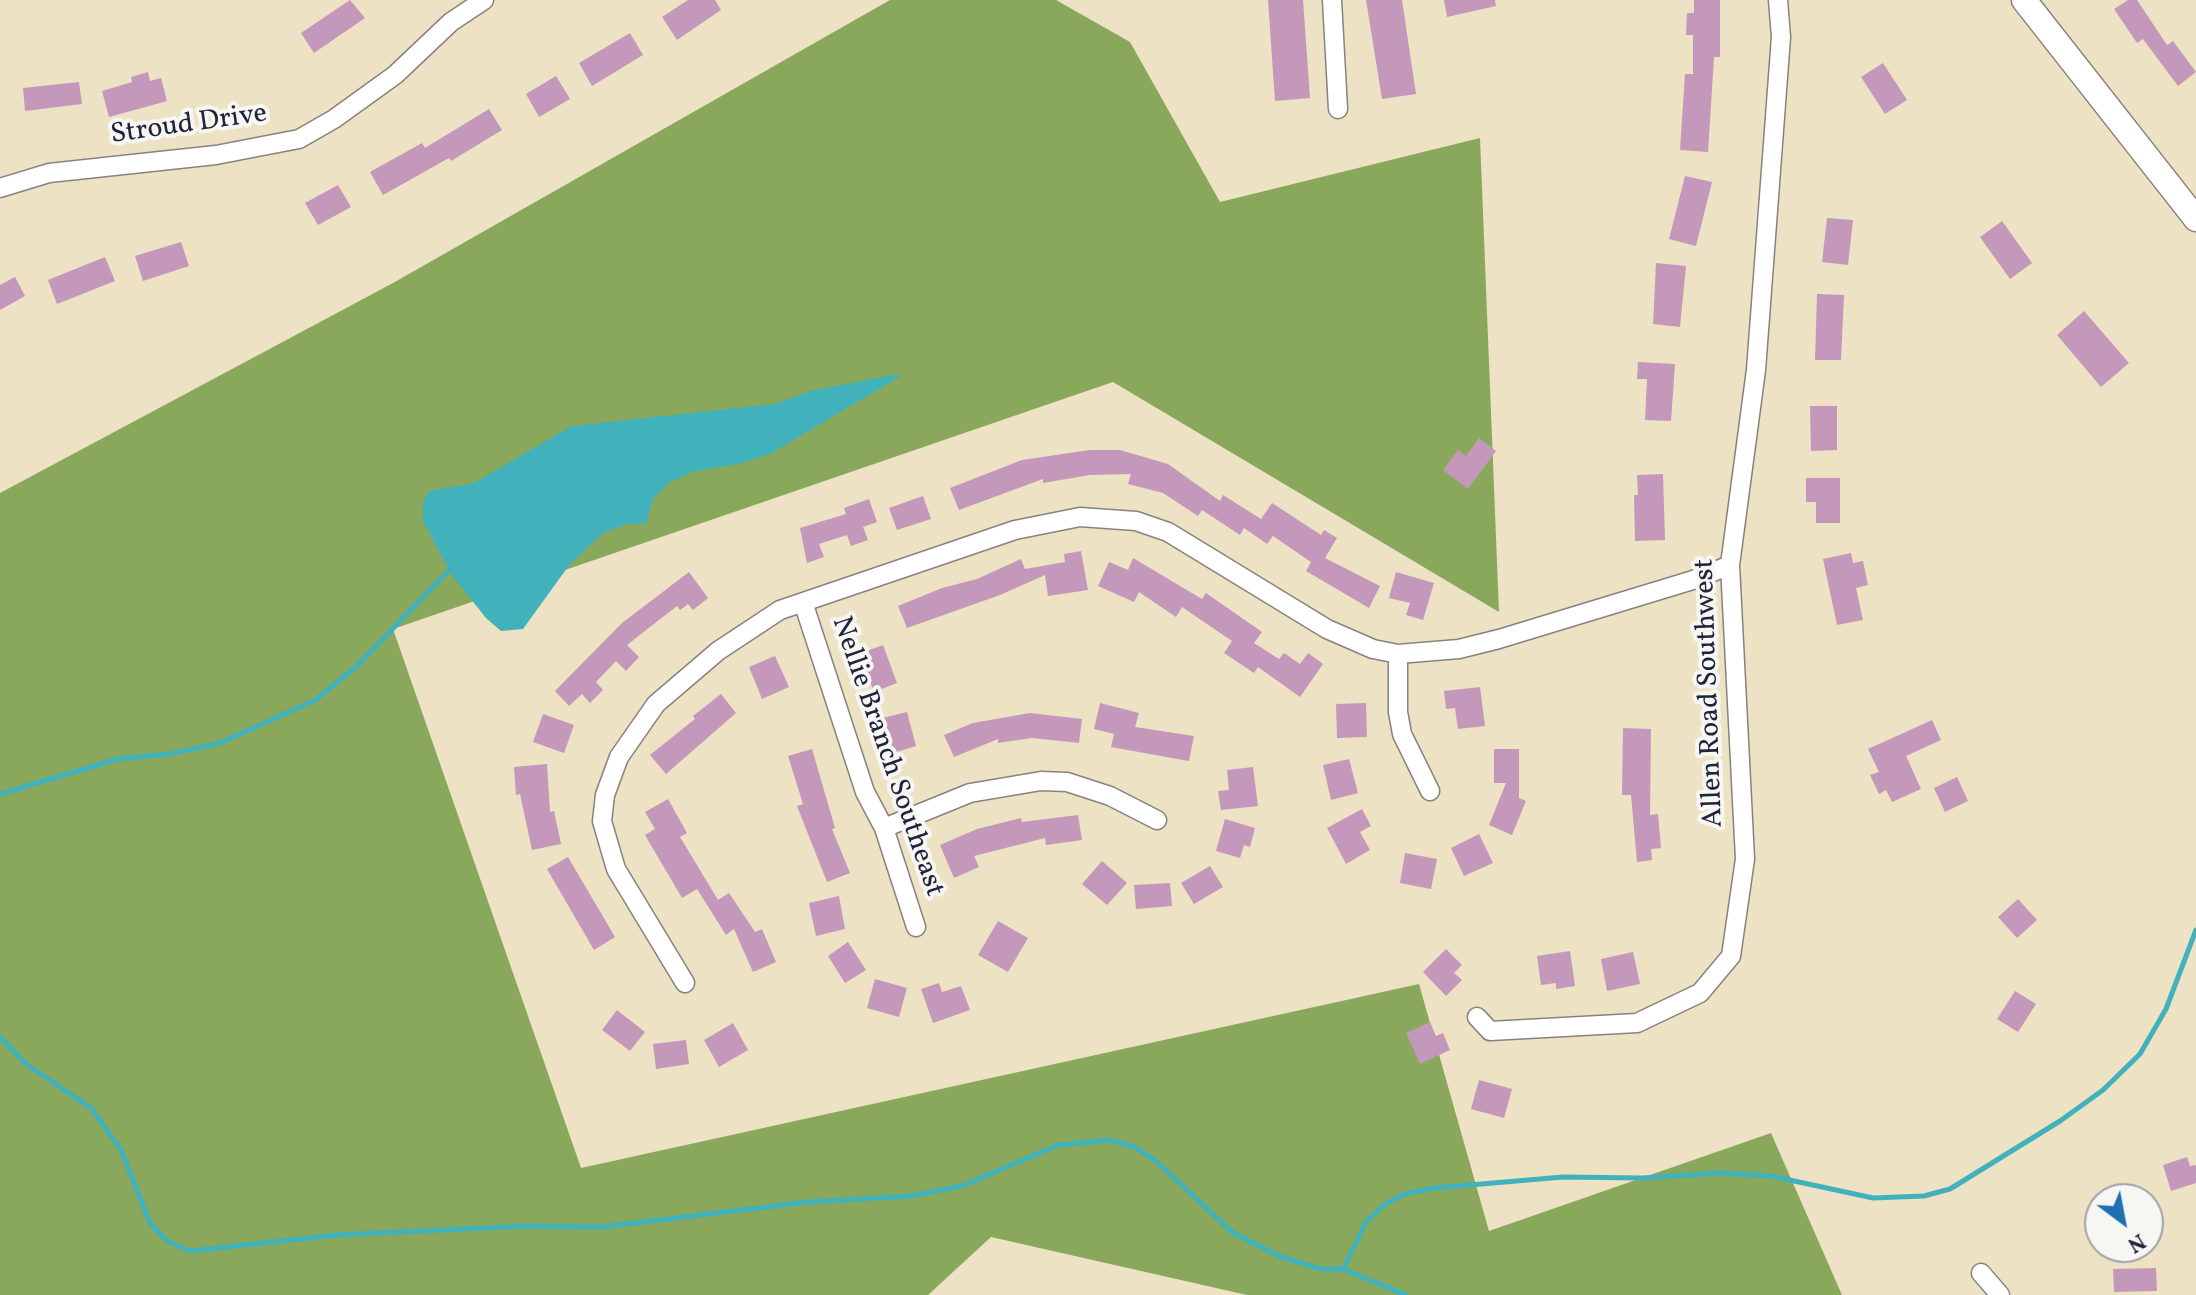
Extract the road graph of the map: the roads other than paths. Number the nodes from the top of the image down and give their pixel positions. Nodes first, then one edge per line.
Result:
1 (484, 0) edge
2 (1332, 0) edge
3 (1778, 0) edge
4 (2024, 0) edge
5 (1338, 109) dead end
6 (0, 188) edge
7 (2196, 219) edge
8 (1730, 565) junction
9 (804, 605) junction
10 (1398, 654) junction
11 (1430, 791) dead end
12 (1157, 820) dead end
13 (884, 828) junction
14 (916, 927) dead end
15 (685, 983) dead end
16 (1477, 1017) dead end
17 (1981, 1273) dead end
18 (2000, 1295) edge

1 - 6 street, Stroud Drive
2 - 5 street
3 - 8 street, Allen Road Southwest
4 - 7 street
8 - 10 street
8 - 16 street, Allen Road Southwest
9 - 10 street
9 - 13 street, Nellie Branch Southeast
9 - 15 street
10 - 11 street
12 - 13 street
13 - 14 street, Nellie Branch Southeast
17 - 18 street

